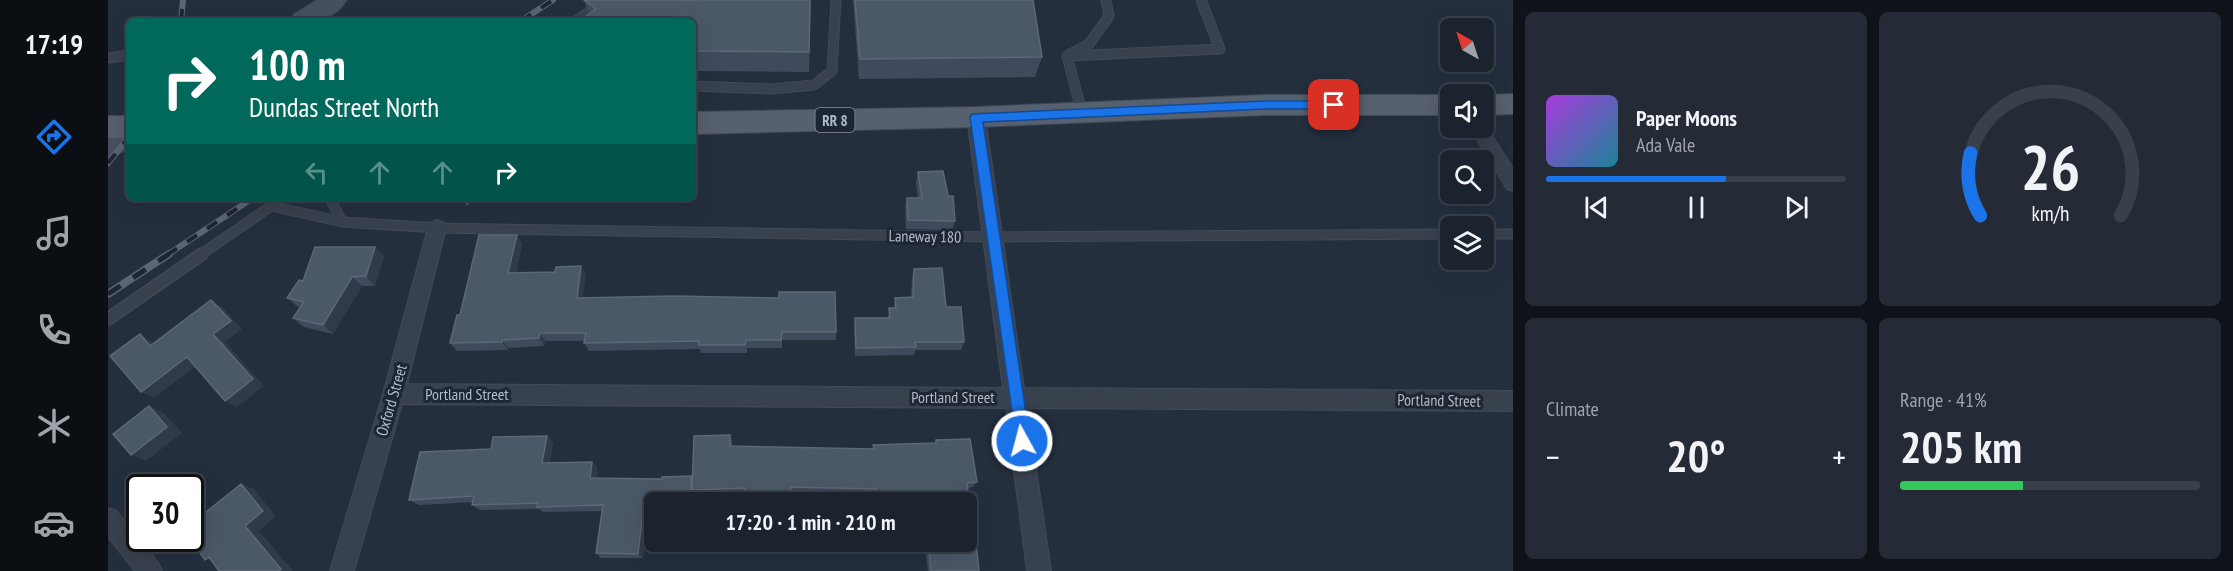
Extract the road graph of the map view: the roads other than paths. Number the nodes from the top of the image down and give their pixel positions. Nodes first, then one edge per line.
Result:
1 (335, 0) edge
2 (606, 0) edge
3 (836, 0) edge
4 (1106, 0) edge
5 (1201, 0) edge
6 (307, 18) edge
7 (580, 18) edge
8 (126, 55) edge
9 (1067, 56) junction
10 (108, 58) edge
11 (696, 86) edge
12 (1513, 104) edge
13 (1440, 105) edge
14 (1494, 105) edge
15 (1082, 113) junction
16 (976, 117) junction
17 (696, 123) edge
18 (108, 127) edge
19 (126, 127) edge
20 (126, 138) edge
21 (1485, 138) edge
22 (108, 148) edge
23 (1513, 184) edge
24 (279, 201) edge
25 (332, 201) edge
26 (272, 206) junction
27 (342, 222) junction
28 (436, 228) junction
29 (1440, 234) edge
30 (1494, 234) edge
31 (1513, 234) edge
32 (993, 237) junction
33 (108, 319) edge
34 (394, 394) junction
35 (1016, 397) junction
36 (1513, 401) edge
37 (108, 519) edge
38 (150, 571) edge
39 (342, 571) edge
40 (1039, 571) edge

1 - 6 street
2 - 7 lane
3 - 11 lane
4 - 9 lane
5 - 9 lane
8 - 10 lane
9 - 15 lane
12 - 14 main road
13 - 15 main road, RR 8
15 - 16 main road, RR 8
16 - 17 main road, RR 8
16 - 32 street
18 - 19 main road
20 - 22 street
21 - 23 street
24 - 26 lane
25 - 27 lane
26 - 27 lane, Laneway 180
26 - 33 lane
27 - 28 lane, Laneway 180
28 - 32 lane, Laneway 180
28 - 34 street, Oxford Street
29 - 32 lane, Laneway 180
30 - 31 lane
32 - 35 street
34 - 35 street, Portland Street
34 - 39 street, Oxford Street
35 - 36 street, Portland Street
35 - 40 street
37 - 38 street

